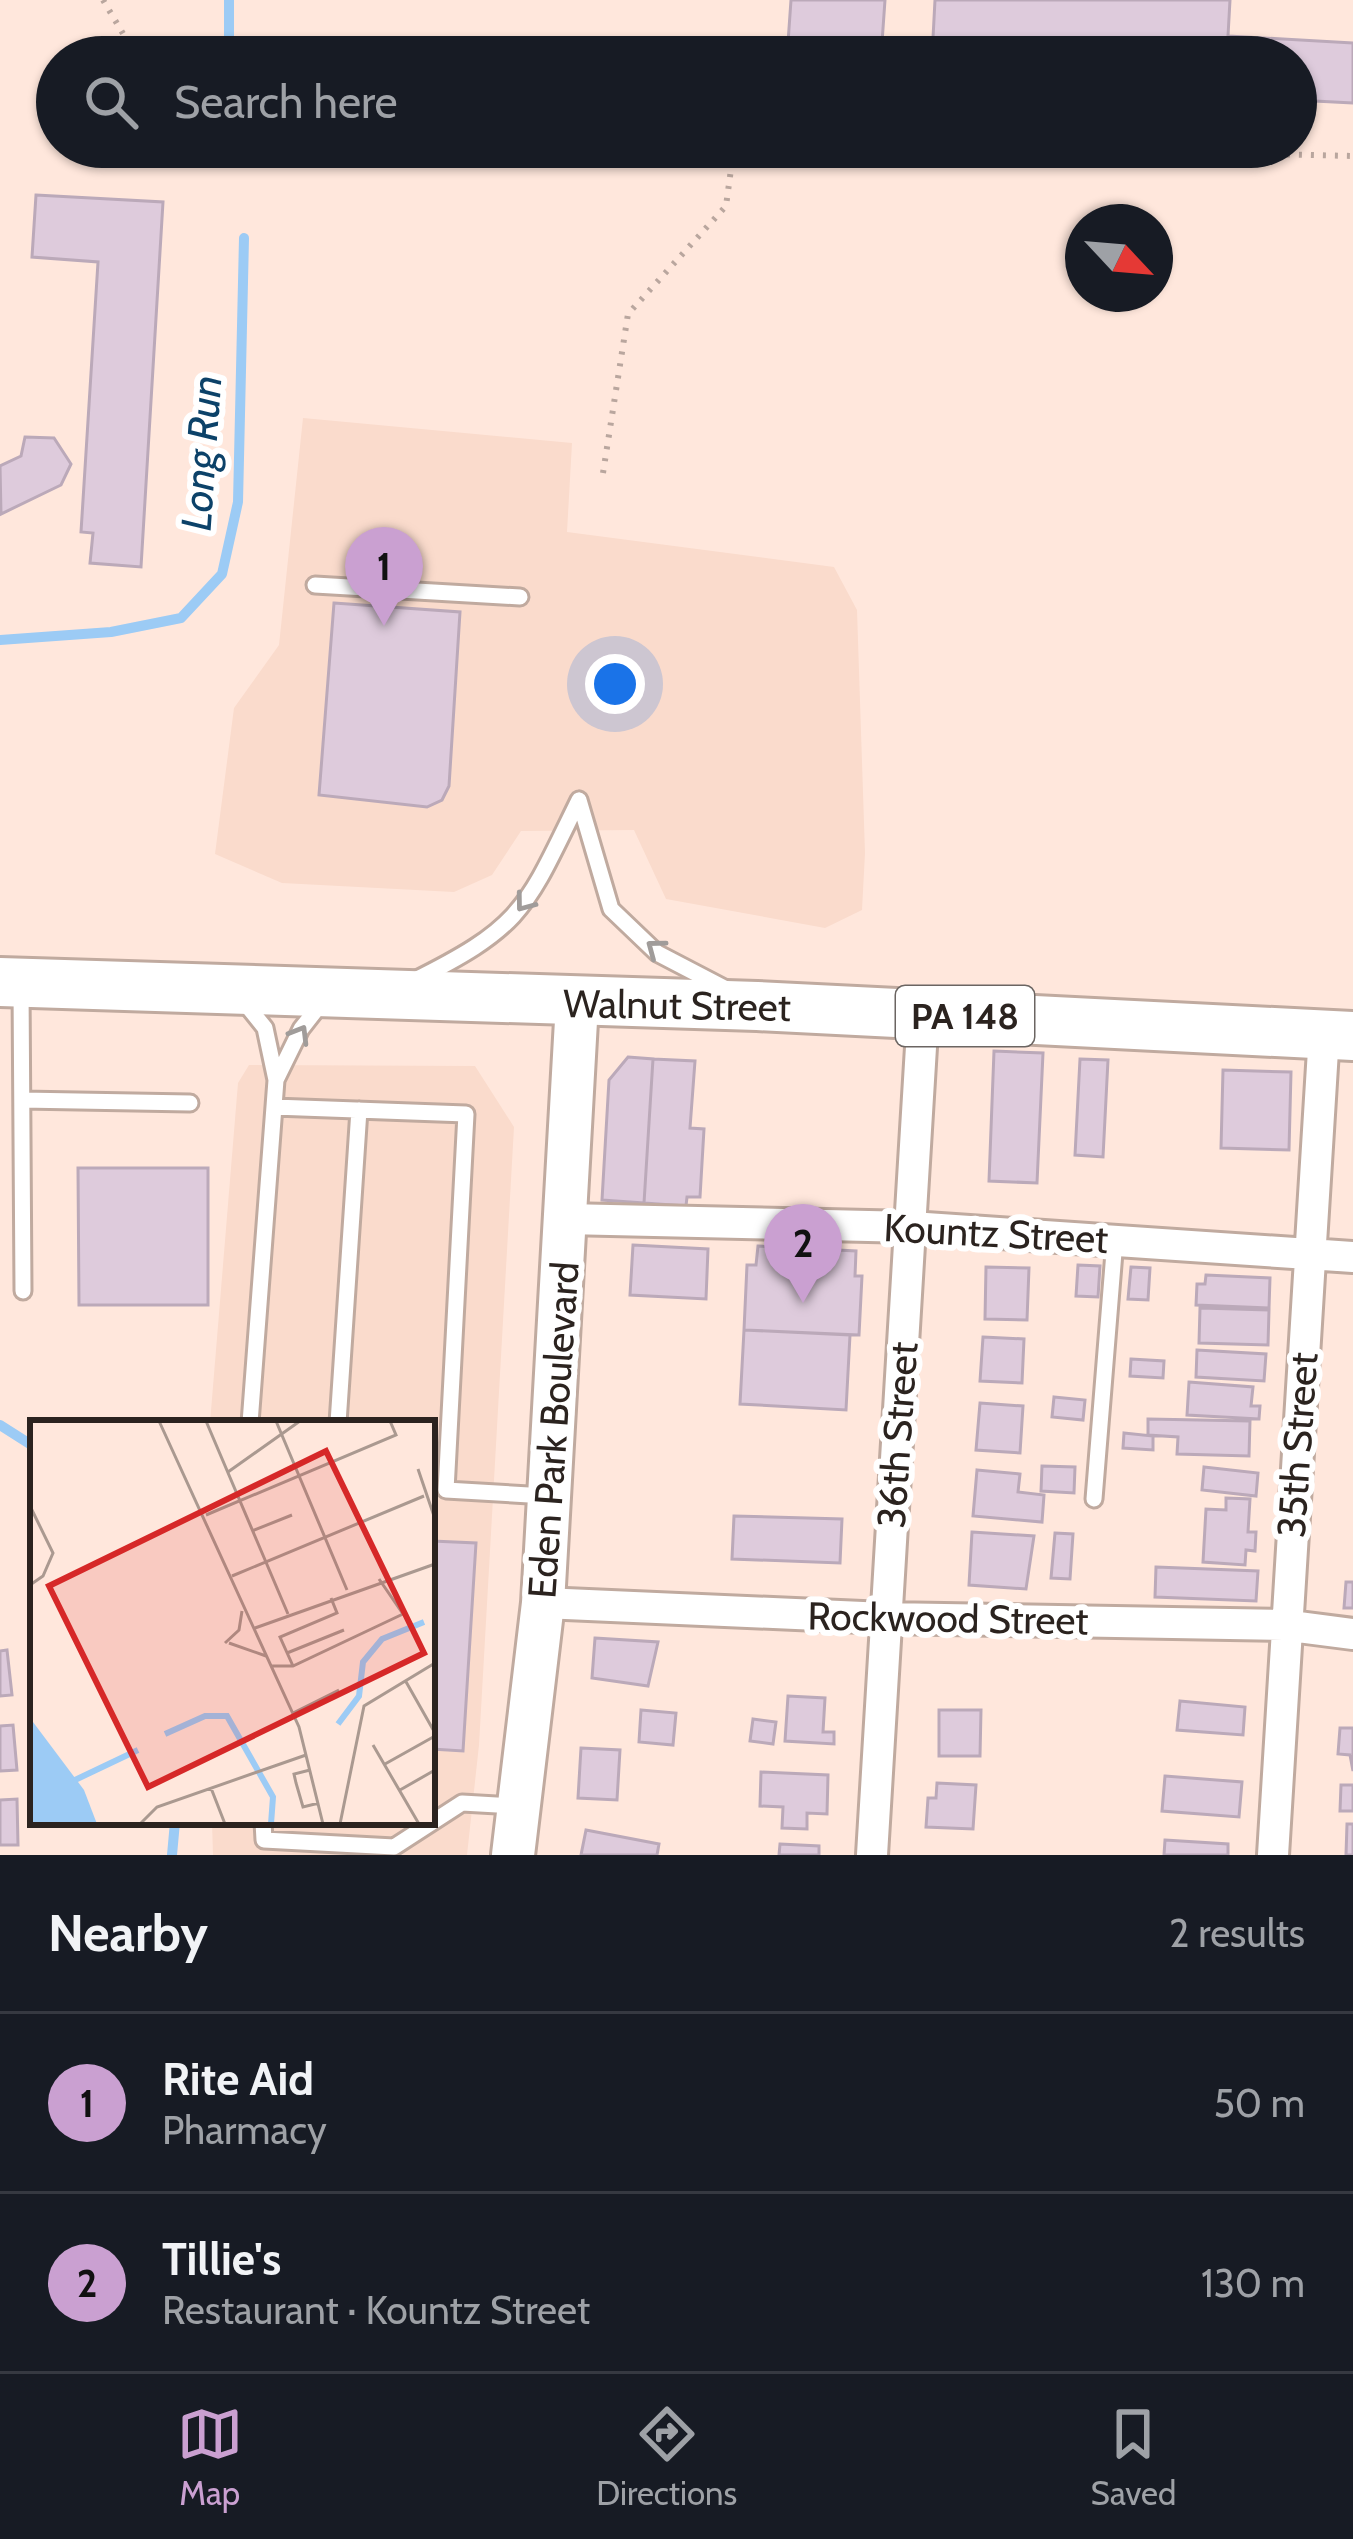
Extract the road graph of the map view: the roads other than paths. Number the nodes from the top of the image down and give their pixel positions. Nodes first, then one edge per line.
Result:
1 (315, 585) dead end
2 (520, 597) dead end
3 (10, 983) edge
4 (235, 990) junction
5 (330, 992) junction
6 (389, 993) junction
7 (577, 1004) junction
8 (757, 1006) junction
9 (923, 1014) junction
10 (1338, 1035) edge
11 (276, 1080) junction
12 (22, 1100) junction
13 (190, 1103) dead end
14 (274, 1107) junction
15 (359, 1110) junction
16 (566, 1219) junction
17 (911, 1227) junction
18 (1115, 1240) junction
19 (1312, 1253) junction
20 (1353, 1257) edge
21 (22, 1291) dead end
22 (250, 1420) edge
23 (338, 1420) edge
24 (439, 1489) edge
25 (549, 1496) junction
26 (1094, 1499) dead end
27 (543, 1604) junction
28 (885, 1618) junction
29 (1283, 1624) junction
30 (1353, 1634) edge
31 (518, 1806) junction
32 (435, 1820) edge
33 (263, 1825) edge
34 (428, 1825) edge
35 (512, 1855) edge
36 (872, 1855) edge
37 (1273, 1855) edge

1 - 2 lane
3 - 4 main road, Walnut Street / PA 148
3 - 12 lane
4 - 5 main road, Walnut Street / PA 148
4 - 11 lane
5 - 6 main road, Walnut Street / PA 148
11 -> 5 lane
6 - 7 main road, Walnut Street / PA 148
8 -> 6 lane
7 - 8 main road, Walnut Street / PA 148
7 - 16 main road, Eden Park Boulevard
8 - 9 main road, Walnut Street / PA 148
9 - 10 main road, Walnut Street / PA 148
9 - 17 street, 36th Street
10 - 19 street, 35th Street
11 - 14 lane
12 - 13 lane
12 - 21 lane
14 - 15 lane
14 - 22 lane
15 - 23 lane
15 - 24 lane
16 - 17 street, Kountz Street
16 - 25 main road, Eden Park Boulevard
17 - 18 street, Kountz Street
17 - 28 street, 36th Street
18 - 19 street, Kountz Street
18 - 26 lane
19 - 20 street, Kountz Street
19 - 29 street, 35th Street
24 - 25 lane
25 - 27 main road, Eden Park Boulevard
27 - 28 street, Rockwood Street
27 - 31 main road, Eden Park Boulevard
28 - 29 street, Rockwood Street
28 - 36 street, 36th Street
29 - 30 street, Rockwood Street
29 - 37 street, 35th Street
31 - 32 lane
31 - 35 main road, Eden Park Boulevard
33 - 34 lane

